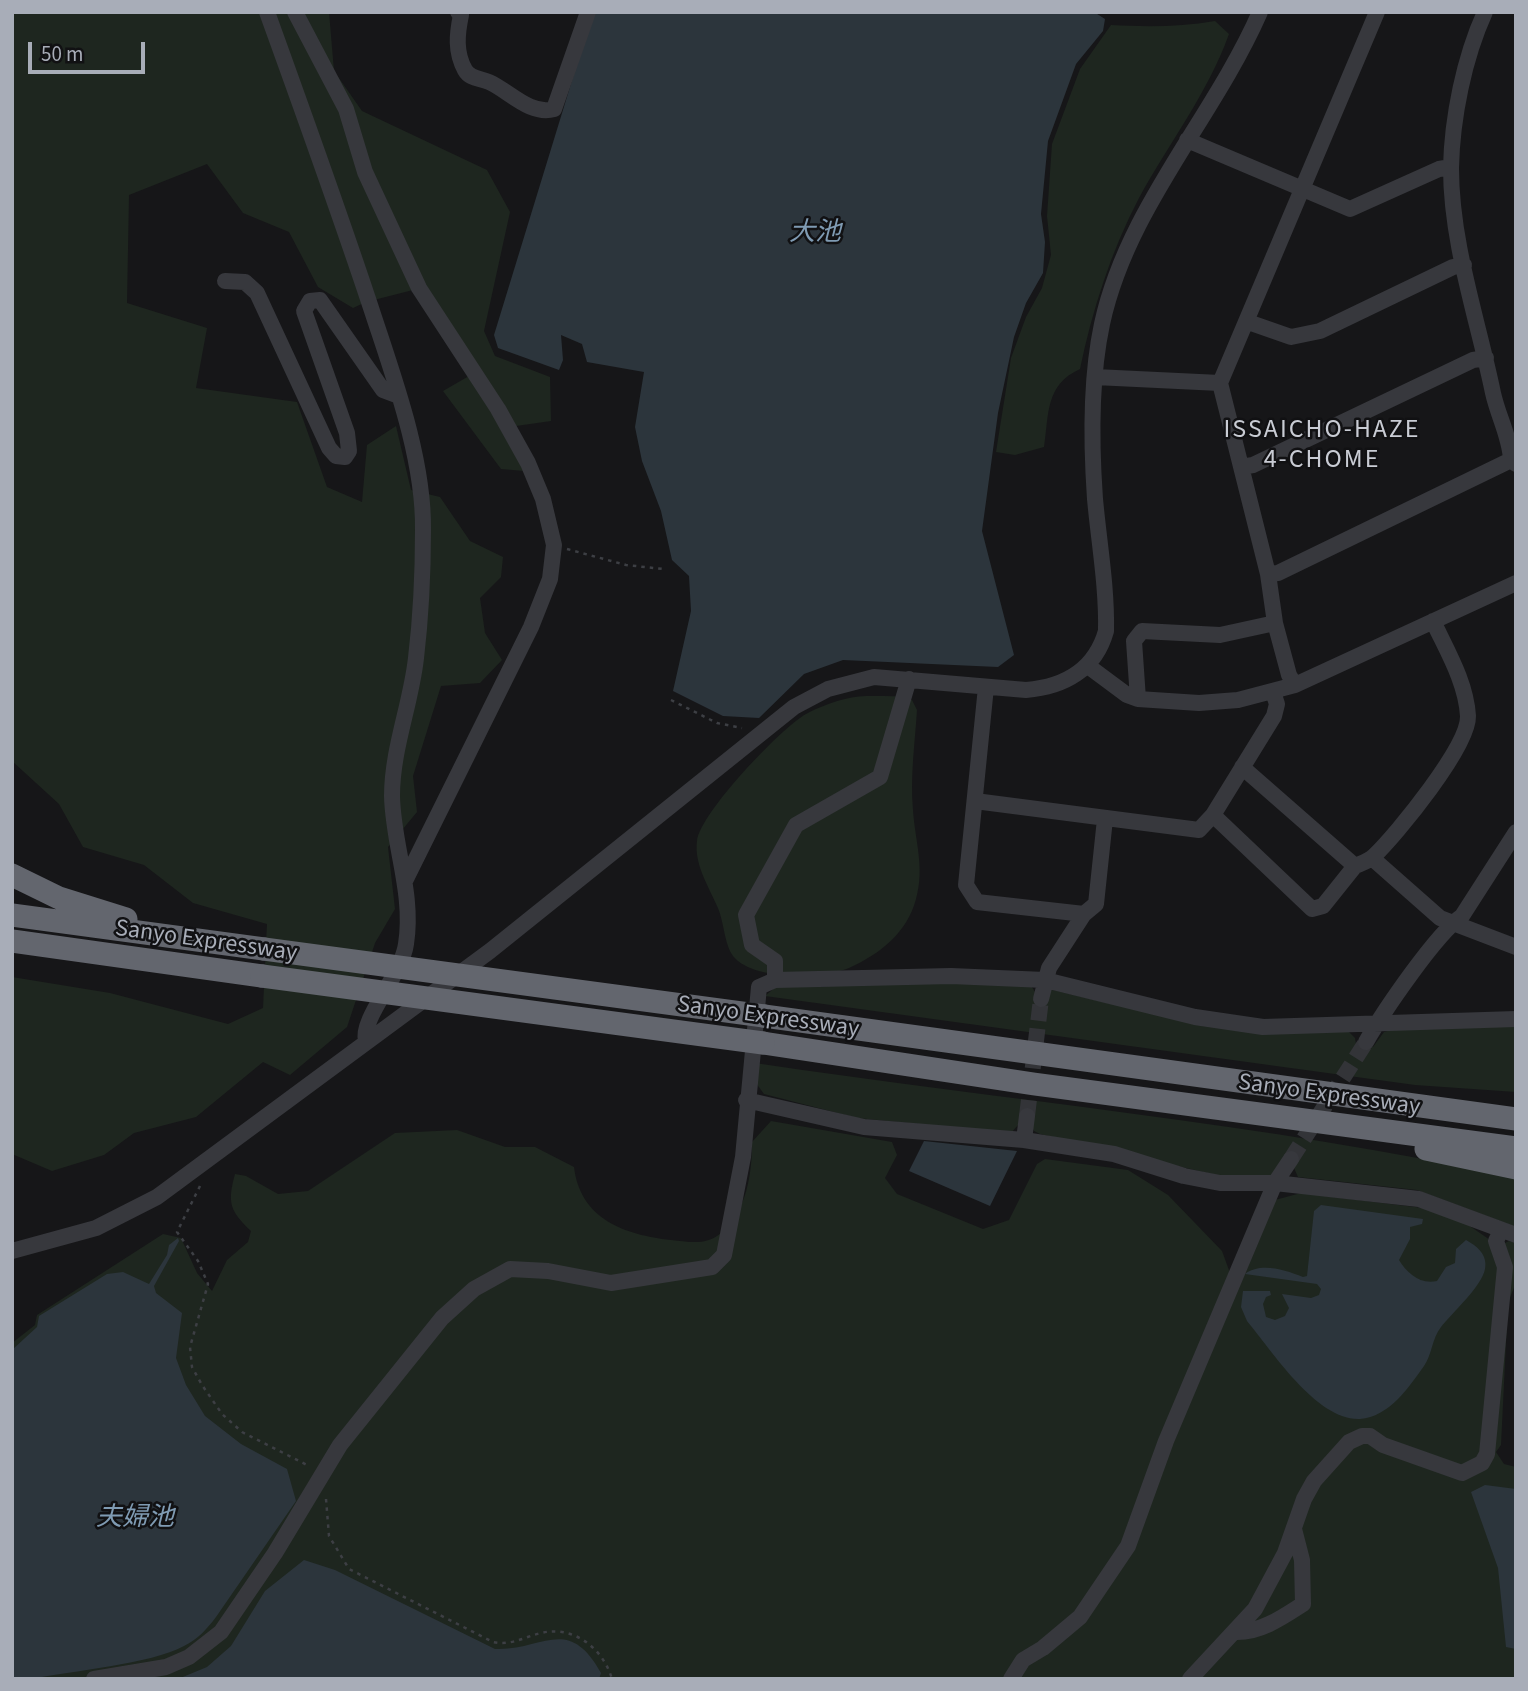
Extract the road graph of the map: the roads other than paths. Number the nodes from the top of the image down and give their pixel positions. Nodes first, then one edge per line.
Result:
1 (267, 12) edge
2 (295, 12) edge
3 (458, 12) edge
4 (588, 12) edge
5 (1377, 12) edge
6 (1485, 12) edge
7 (1256, 14) edge
8 (1187, 140) junction
9 (1451, 167) junction
10 (1303, 189) junction
11 (1464, 265) junction
12 (225, 281) dead end
13 (1248, 322) junction
14 (1486, 358) junction
15 (1095, 377) junction
16 (1220, 383) junction
17 (399, 396) junction
18 (1513, 462) edge
19 (1241, 467) junction
20 (1268, 573) junction
21 (1516, 583) edge
22 (1433, 621) junction
23 (1275, 623) junction
24 (1088, 666) junction
25 (909, 679) junction
26 (1295, 685) junction
27 (986, 687) junction
28 (1273, 692) junction
29 (1138, 699) junction
30 (1242, 767) junction
31 (975, 801) junction
32 (1213, 814) junction
33 (1105, 818) junction
34 (1516, 832) edge
35 (1373, 858) junction
36 (1356, 866) junction
37 (12, 875) edge
38 (406, 879) junction
39 (1084, 914) junction
40 (12, 915) edge
41 (1452, 923) junction
42 (12, 941) edge
43 (1513, 941) edge
44 (214, 944) junction
45 (12, 951) edge
46 (145, 960) junction
47 (775, 980) junction
48 (1045, 980) junction
49 (1041, 999) tunnel mouth
50 (1516, 1019) edge
51 (1377, 1022) junction
52 (366, 1040) junction
53 (1366, 1042) tunnel mouth
54 (1034, 1084) junction
55 (1301, 1089) junction
56 (746, 1100) junction
57 (1516, 1105) edge
58 (1027, 1116) tunnel mouth
59 (1516, 1119) edge
60 (1024, 1140) junction
61 (1516, 1147) edge
62 (1291, 1159) tunnel mouth
63 (1516, 1168) edge
64 (1275, 1183) junction
65 (1508, 1233) edge
66 (12, 1251) edge
67 (1294, 1529) junction
68 (1235, 1632) junction
69 (94, 1679) edge
70 (1012, 1679) edge
71 (1190, 1679) edge

1 - 17 street
2 - 38 street
3 - 4 street
5 - 10 street
6 - 9 street
7 - 8 street
8 - 10 street
8 - 15 street
9 - 10 street
9 - 11 street
10 - 13 street
11 - 13 street
11 - 14 street
12 - 17 street
13 - 16 street
14 - 18 street
14 - 19 street
15 - 16 street
15 - 24 street
16 - 19 street
17 - 38 street
18 - 20 street
19 - 20 street
20 - 23 street
21 - 22 street
22 - 26 street
22 - 35 street
23 - 26 street
23 - 29 street
24 - 27 street
24 - 29 street
25 - 27 street
25 - 47 street
25 - 52 street
26 - 28 street
27 - 31 street
28 - 29 street
28 - 30 street
30 - 32 street
30 - 36 street
31 - 33 street
31 - 39 street
32 - 33 street
32 - 36 street
33 - 39 street
34 - 41 street
35 - 36 street
35 - 41 street
37 - 44 highway
38 - 52 street
39 - 48 street
40 - 44 highway, Sanyo Expressway
41 - 43 street
41 - 51 street
42 - 46 highway, Sanyo Expressway
44 - 55 highway, Sanyo Expressway, bridge
45 - 46 highway
46 - 54 highway, Sanyo Expressway, bridge
47 - 48 street
47 - 56 street
48 - 49 street
48 - 51 street
50 - 51 street
51 - 53 street
52 - 66 street
54 - 61 highway, Sanyo Expressway
54 - 63 highway
55 - 57 highway
55 - 59 highway, Sanyo Expressway
56 - 60 street
56 - 69 street
58 - 60 street
60 - 64 street
62 - 64 street
64 - 65 street
64 - 70 street
65 - 67 street
67 - 68 street
67 - 68 street
68 - 71 street

